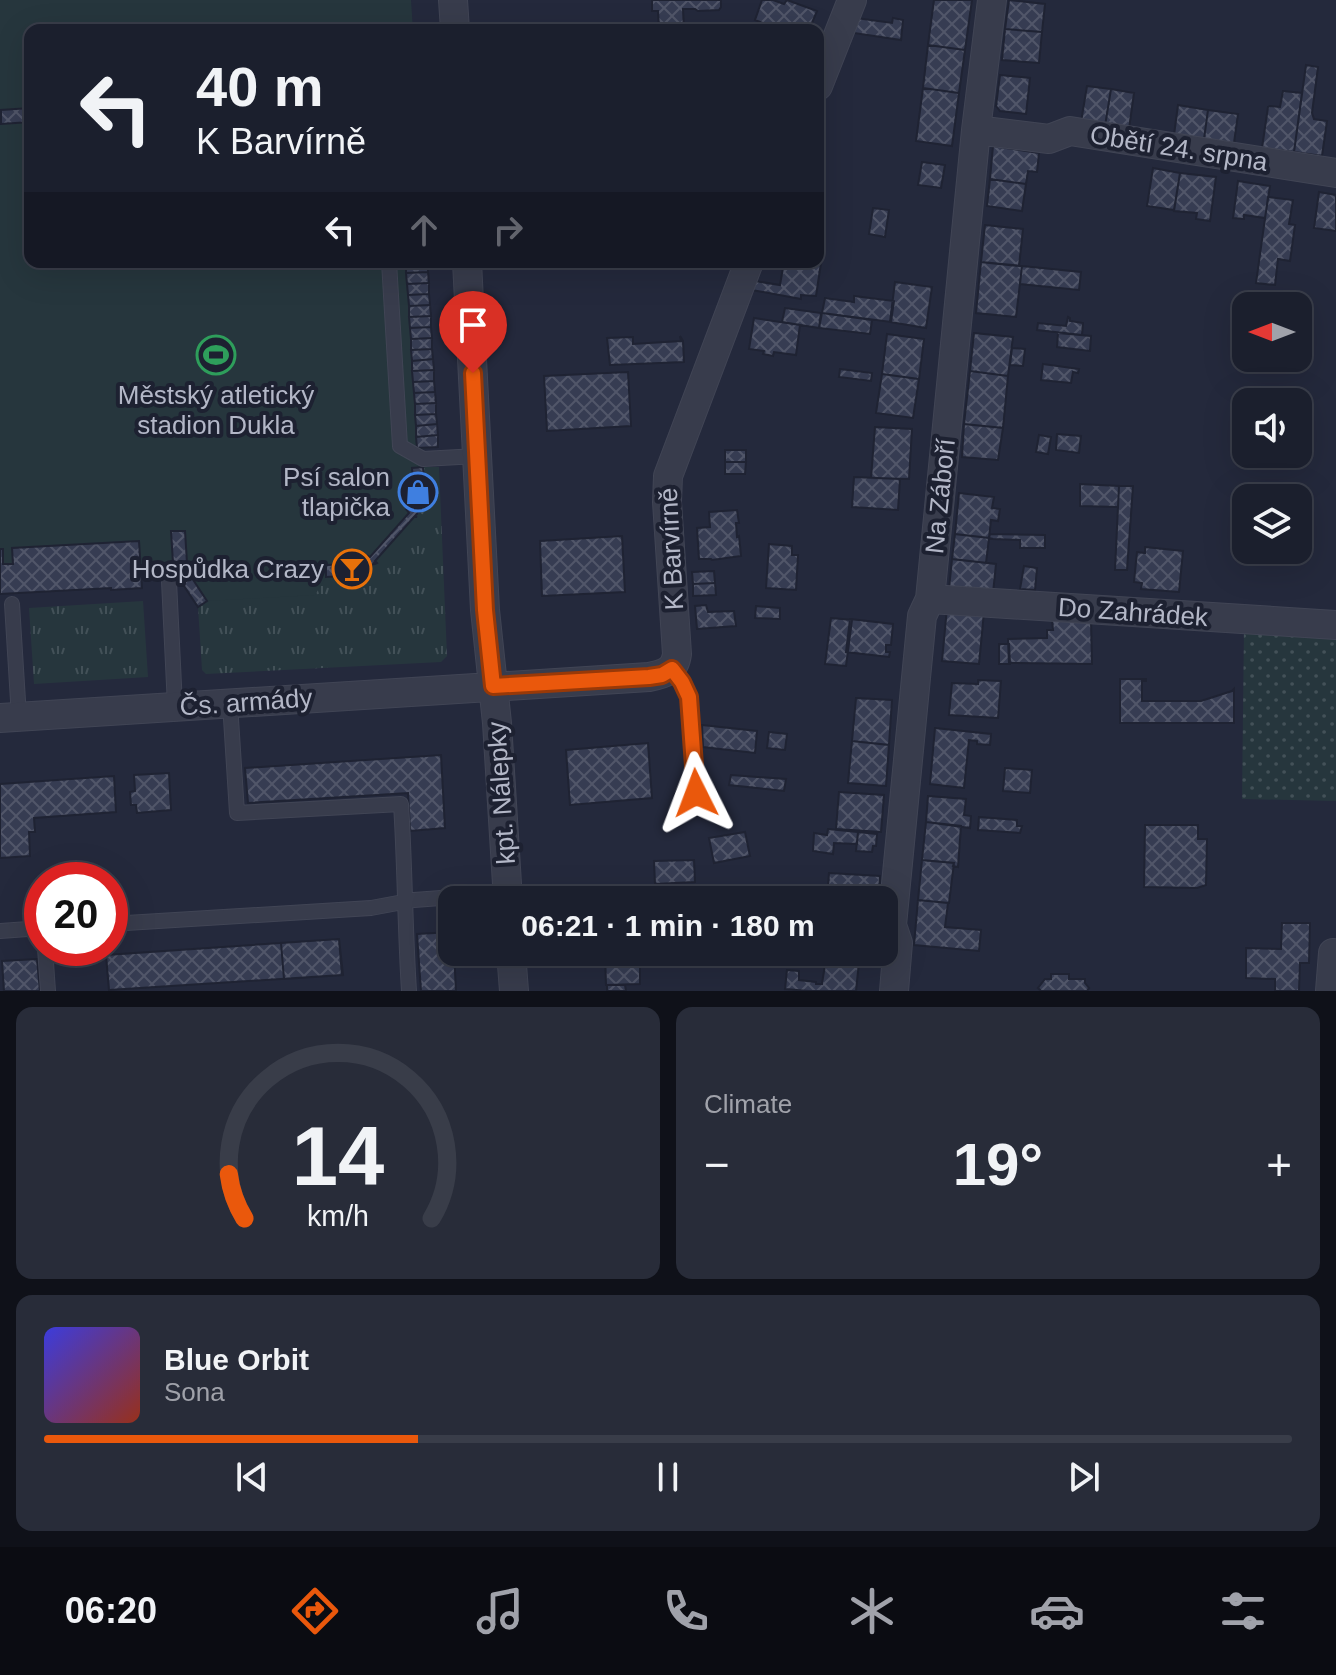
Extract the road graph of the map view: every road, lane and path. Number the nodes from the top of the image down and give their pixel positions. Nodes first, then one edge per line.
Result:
1 (453, 0) edge
2 (852, 0) edge
3 (992, 0) edge
4 (455, 24) edge
5 (824, 71) edge
6 (976, 130) junction
7 (1336, 173) edge
8 (389, 268) edge
9 (467, 268) edge
10 (747, 268) edge
11 (477, 456) junction
12 (169, 581) dead end
13 (930, 599) junction
14 (12, 604) dead end
15 (1336, 625) edge
16 (672, 669) junction
17 (493, 686) junction
18 (230, 703) junction
19 (175, 706) junction
20 (9, 717) edge
21 (696, 793) dead end
22 (507, 886) edge
23 (438, 900) edge
24 (405, 902) junction
25 (128, 923) edge
26 (24, 929) edge
27 (0, 931) edge
28 (1333, 953) dead end
29 (46, 966) edge
30 (512, 966) edge
31 (48, 991) edge
32 (409, 991) edge
33 (514, 991) edge
34 (894, 991) edge
35 (1330, 991) edge

1 - 4 street
2 - 5 street
3 - 6 street, Na Záboří
6 - 7 street, Obětí 24. srpna
6 - 13 street, Na Záboří
8 - 11 lane
9 - 11 street, kpt. Nálepky
10 - 16 street, K Barvírně
11 - 17 street, kpt. Nálepky
12 - 19 lane
13 - 15 street, Do Zahrádek
13 - 34 street, Na Záboří
14 - 20 lane
16 - 17 street
16 - 21 lane
17 - 18 street, Čs. armády
17 - 22 street, kpt. Nálepky
18 - 19 street, Čs. armády
18 - 24 lane
19 - 20 street, Čs. armády
23 - 24 lane
24 - 25 lane
24 - 32 lane
26 - 27 lane
28 - 35 street
29 - 31 lane
30 - 33 street

